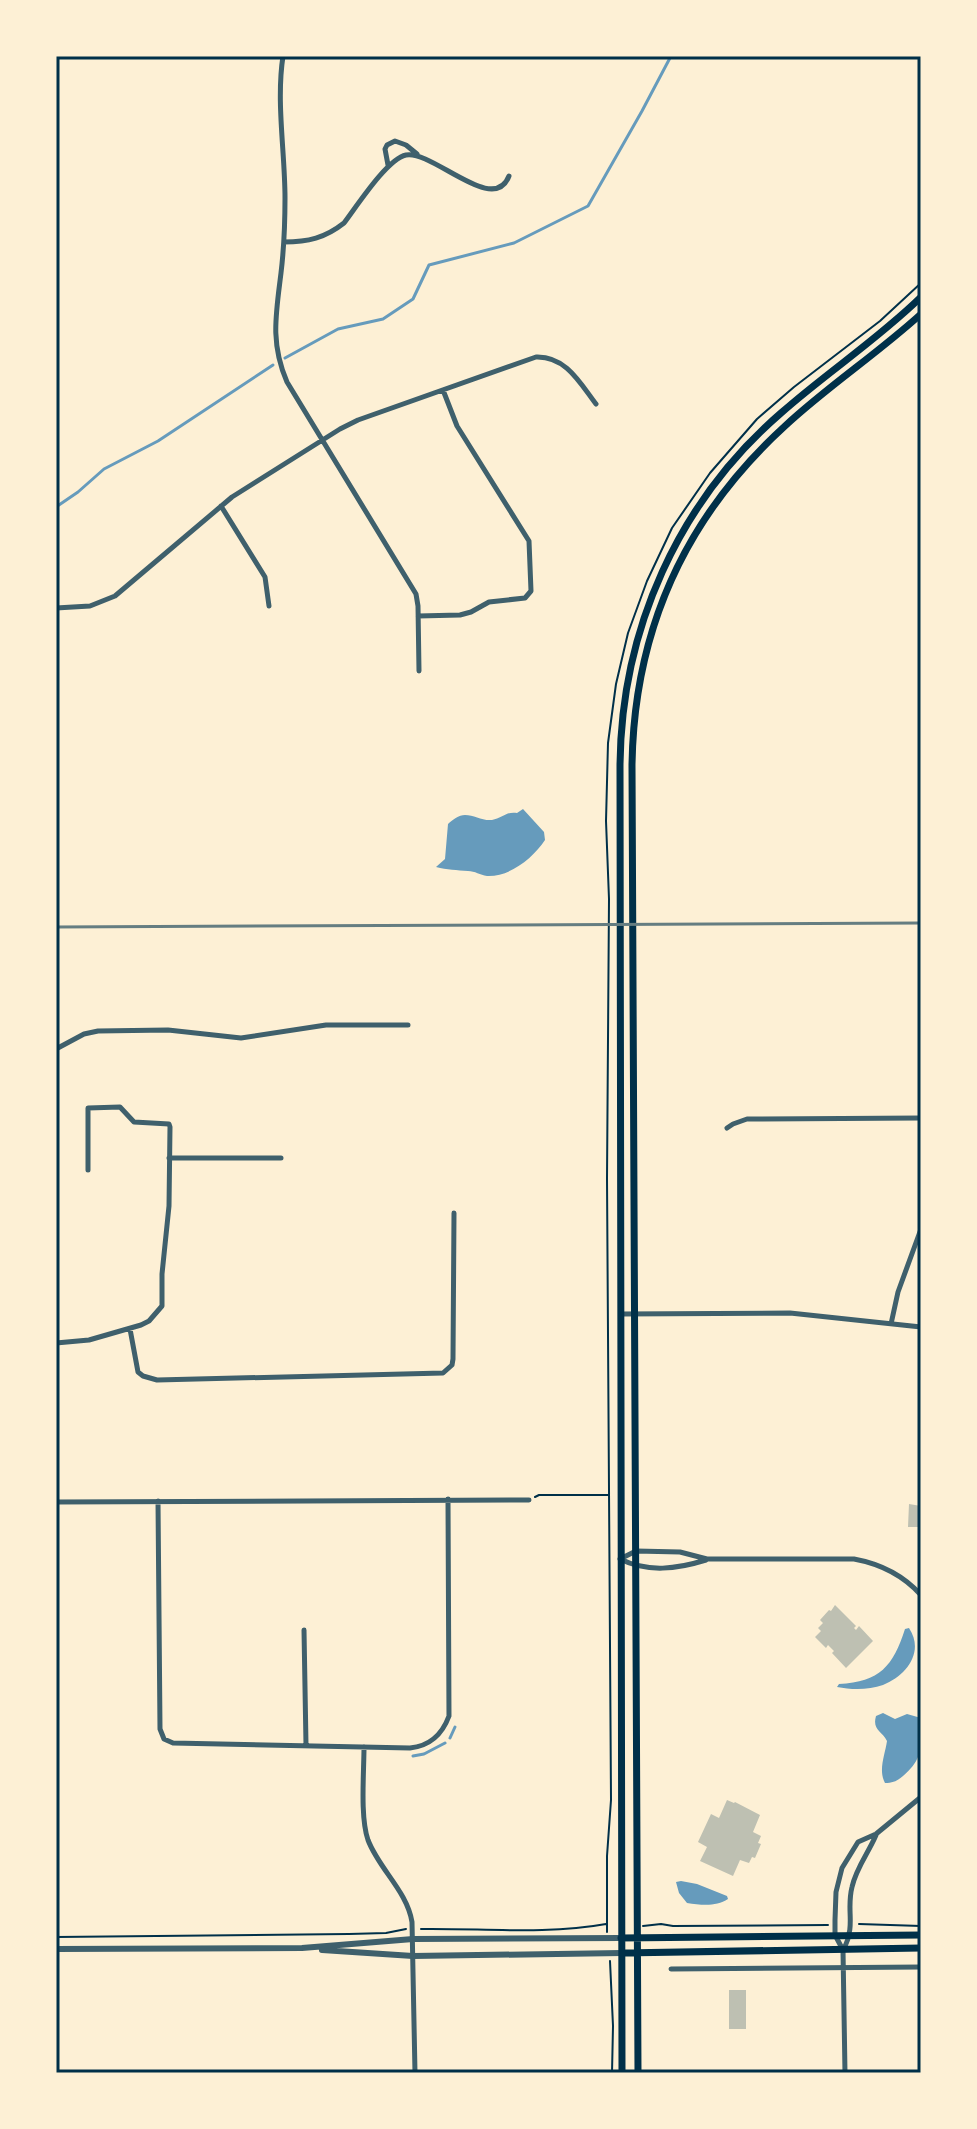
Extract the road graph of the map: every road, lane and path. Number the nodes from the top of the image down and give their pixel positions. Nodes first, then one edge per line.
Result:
1 (283, 56) edge
2 (418, 155) junction
3 (388, 165) junction
4 (509, 176) dead end
5 (284, 242) junction
6 (921, 283) edge
7 (921, 297) edge
8 (921, 314) edge
9 (443, 390) junction
10 (596, 404) dead end
11 (322, 440) junction
12 (221, 506) junction
13 (269, 606) dead end
14 (56, 608) edge
15 (418, 616) junction
16 (419, 671) dead end
17 (408, 1025) dead end
18 (56, 1049) edge
19 (921, 1118) edge
20 (727, 1128) dead end
21 (169, 1158) junction
22 (281, 1158) dead end
23 (88, 1170) dead end
24 (454, 1213) dead end
25 (921, 1229) edge
26 (620, 1314) junction
27 (635, 1314) junction
28 (891, 1324) junction
29 (921, 1327) edge
30 (130, 1329) junction
31 (56, 1343) edge
32 (609, 1495) junction
33 (448, 1499) junction
34 (529, 1500) joint
35 (158, 1501) junction
36 (56, 1502) edge
37 (636, 1551) junction
38 (620, 1559) junction
39 (707, 1559) junction
40 (636, 1567) junction
41 (921, 1595) edge
42 (304, 1630) dead end
43 (306, 1745) junction
44 (364, 1747) junction
45 (921, 1797) edge
46 (876, 1834) junction
47 (606, 1924) junction
48 (835, 1925) junction
49 (851, 1925) junction
50 (638, 1926) junction
51 (921, 1926) edge
52 (412, 1929) junction
53 (835, 1935) junction
54 (851, 1935) junction
55 (921, 1935) edge
56 (56, 1937) edge
57 (638, 1937) junction
58 (609, 1938) junction
59 (621, 1938) junction
60 (413, 1939) junction
61 (302, 1948) junction
62 (921, 1948) edge
63 (56, 1949) edge
64 (843, 1950) junction
65 (610, 1953) junction
66 (622, 1953) junction
67 (638, 1953) junction
68 (413, 1956) junction
69 (921, 1967) edge
70 (844, 1968) junction
71 (671, 1969) dead end
72 (415, 2073) edge
73 (612, 2073) edge
74 (622, 2073) edge
75 (638, 2073) edge
76 (845, 2073) edge

1 - 5 street
2 - 3 street
2 - 3 street
2 - 4 street
3 - 5 street
5 - 11 street
6 - 32 path
7 - 26 main road
8 - 27 main road
9 - 10 street
9 - 11 street
9 - 15 street
11 - 12 street
11 - 15 street
12 - 13 street
12 - 14 street
15 - 16 street
17 - 18 street
19 - 20 street
21 - 22 street
21 - 23 street
21 - 30 street
24 - 30 street
25 - 28 street
26 - 27 street
26 - 38 main road
27 - 28 street
27 - 37 main road
28 - 29 street
30 - 31 street
32 - 34 path
32 - 47 path
33 - 34 street
33 - 35 street
33 - 44 street
35 - 36 street
35 - 43 street
37 - 38 street
37 - 39 street
37 - 40 main road
38 - 40 street
38 - 59 main road
39 - 40 street
39 - 41 street
40 - 50 main road
42 - 43 street
43 - 44 street
44 - 52 street
45 - 46 street
46 - 48 street
46 - 49 street
47 - 52 path
47 - 58 path
48 - 50 path
48 - 53 street
49 - 51 path
49 - 54 street
50 - 57 main road
52 - 56 path
52 - 60 street
53 - 54 main road
53 - 57 main road
53 - 64 street
54 - 55 main road
54 - 64 street
57 - 59 main road
57 - 67 main road
58 - 59 street
58 - 60 street
59 - 66 main road
60 - 61 street
60 - 68 street
61 - 63 street
61 - 68 street
62 - 64 main road
64 - 67 main road
64 - 70 street
65 - 66 street
65 - 68 street
65 - 73 path
66 - 67 main road
66 - 74 main road
67 - 75 main road
68 - 72 street
69 - 70 street
70 - 71 street
70 - 76 street

